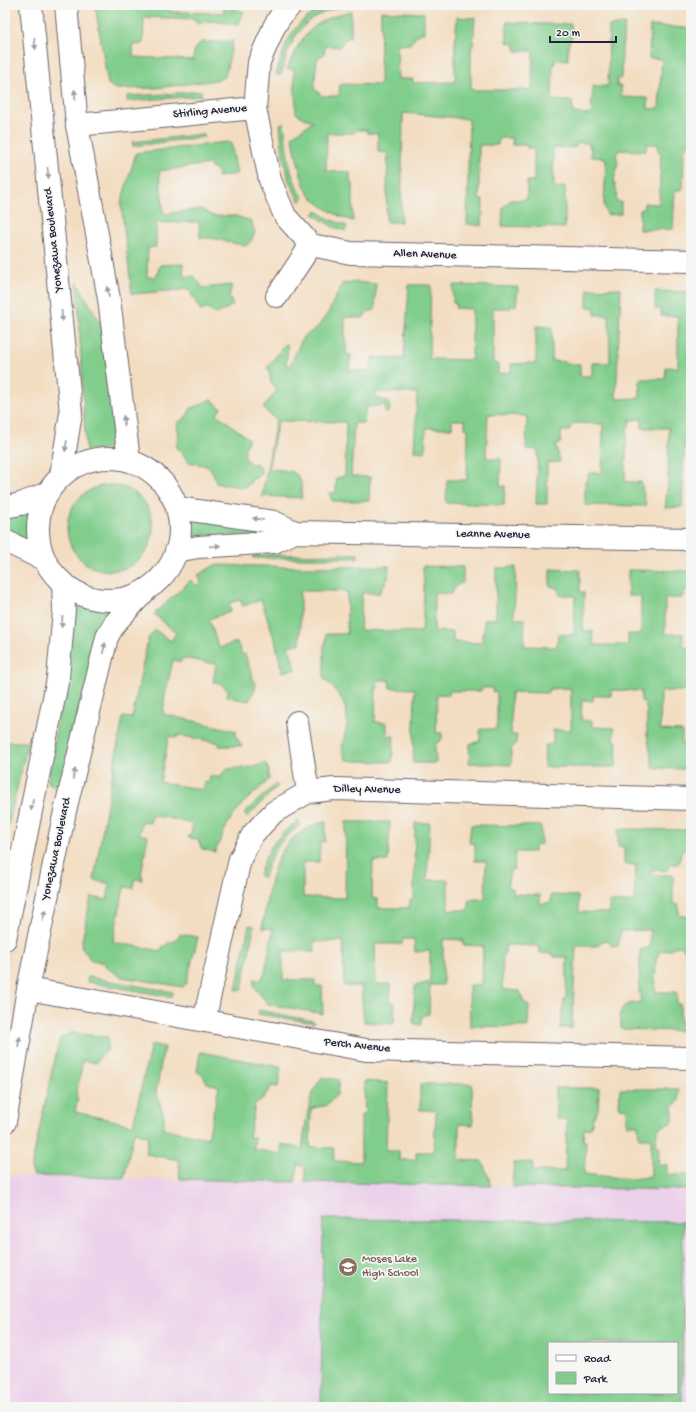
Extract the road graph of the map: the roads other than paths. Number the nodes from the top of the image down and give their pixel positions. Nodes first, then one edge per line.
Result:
1 (31, 5) edge
2 (66, 5) edge
3 (291, 5) edge
4 (254, 108) junction
5 (78, 125) junction
6 (310, 245) junction
7 (691, 261) edge
8 (277, 296) dead end
9 (129, 460) junction
10 (61, 475) junction
11 (47, 492) junction
12 (5, 507) edge
13 (177, 508) junction
14 (295, 532) junction
15 (691, 539) edge
16 (5, 541) edge
17 (176, 551) junction
18 (43, 559) junction
19 (62, 583) junction
20 (146, 590) junction
21 (298, 722) dead end
22 (308, 792) junction
23 (691, 799) edge
24 (5, 938) edge
25 (28, 989) junction
26 (204, 1021) junction
27 (691, 1058) edge
28 (5, 1122) edge

1 -> 10 street, Yonezawa Boulevard
5 -> 2 street
3 - 4 street, Stirling Avenue
4 - 5 street, Stirling Avenue
4 - 6 street
9 -> 5 street
6 - 7 street, Allen Avenue
6 - 8 street
9 - 10 street
9 - 13 street
10 - 11 street
11 - 12 street
11 - 18 street
14 -> 13 street, Leanne Avenue
13 - 17 street
14 - 15 street, Leanne Avenue
17 -> 14 street, Leanne Avenue
16 - 18 street
17 - 20 street
18 - 19 street
19 - 20 street
19 -> 24 street
25 -> 20 street, Yonezawa Boulevard
21 - 22 street
22 - 23 street, Dilley Avenue
22 - 26 street, Dilley Avenue
25 - 26 street, Perch Avenue
28 -> 25 street, Yonezawa Boulevard
26 - 27 street, Perch Avenue

